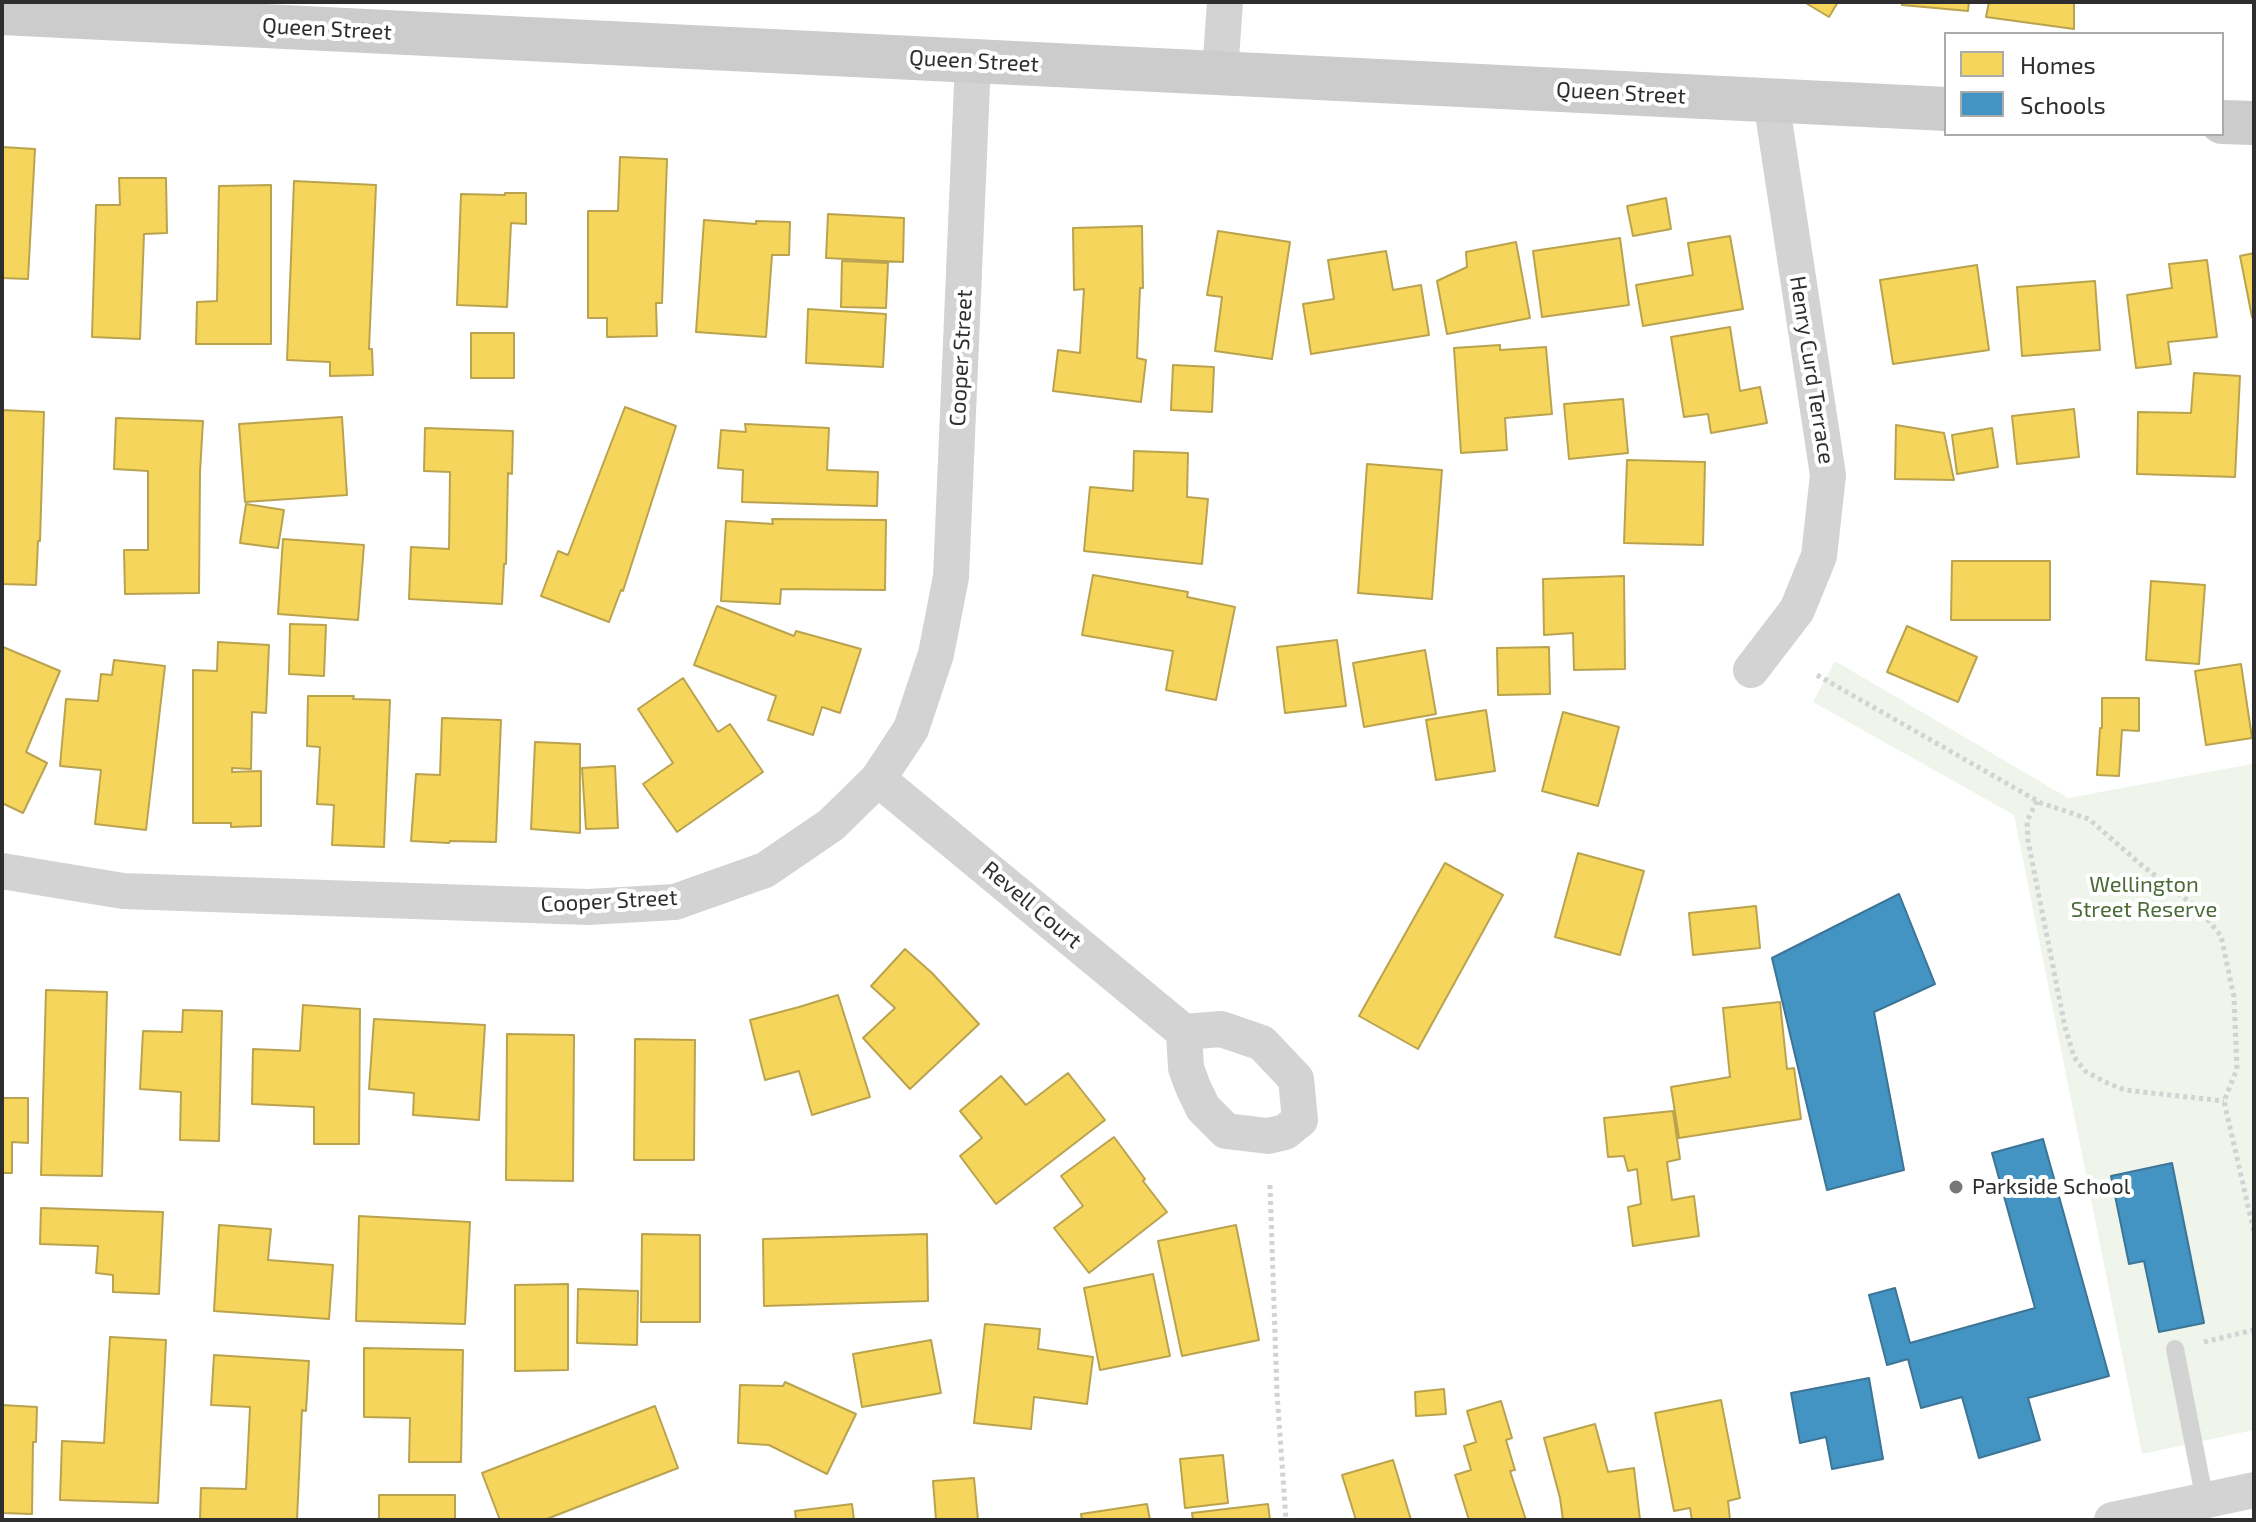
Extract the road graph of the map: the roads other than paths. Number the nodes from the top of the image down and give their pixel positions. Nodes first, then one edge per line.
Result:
1 (1225, 2) edge
2 (2, 13) edge
3 (973, 61) junction
4 (1220, 72) junction
5 (1771, 100) junction
6 (1944, 109) edge
7 (2224, 122) edge
8 (2254, 123) edge
9 (1751, 670) dead end
10 (878, 779) junction
11 (2, 871) edge
12 (1184, 1032) dead end
13 (2175, 1349) road end
14 (2254, 1490) edge
15 (2205, 1501) junction
16 (2112, 1520) edge

1 - 4 street
2 - 3 street, Queen Street
3 - 4 street, Queen Street
3 - 10 street, Cooper Street
4 - 5 street, Queen Street
5 - 6 street, Queen Street
5 - 9 street, Henry Curd Terrace
7 - 8 street
10 - 11 street, Cooper Street
10 - 12 street, Revell Court
13 - 15 lane
14 - 15 street
15 - 16 street

